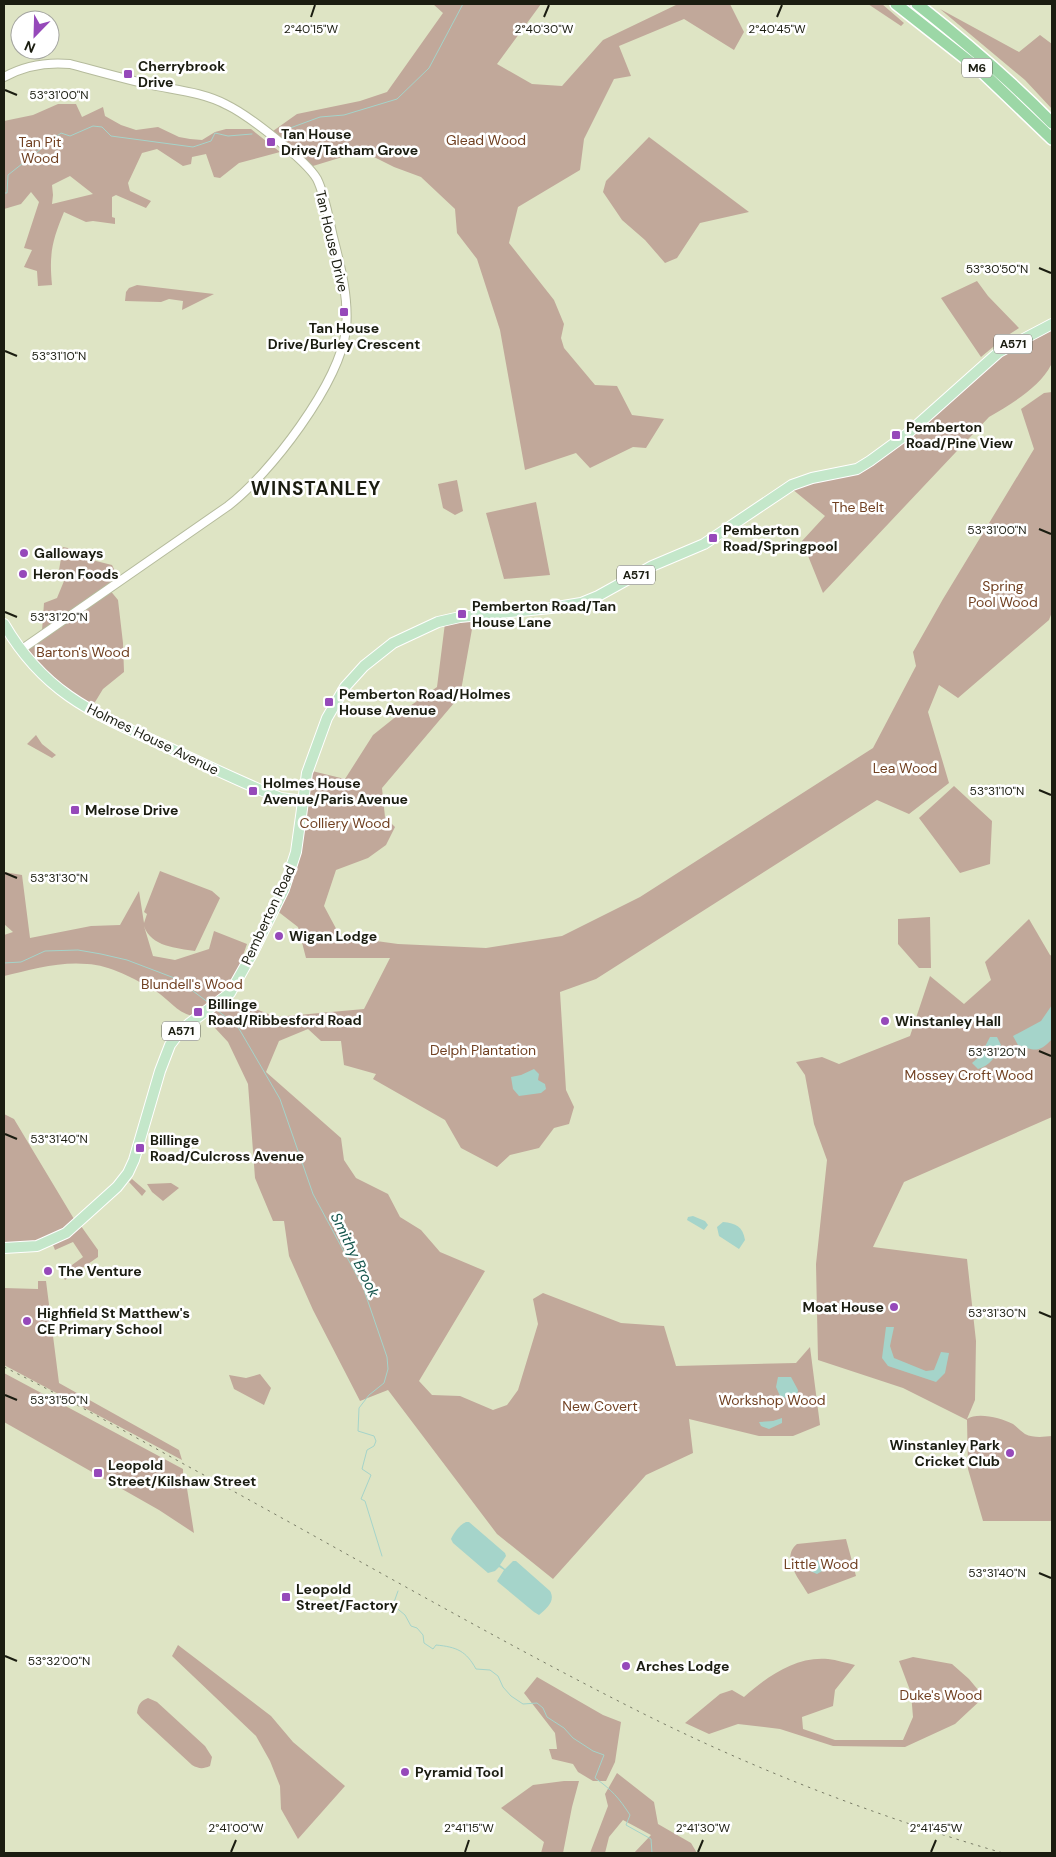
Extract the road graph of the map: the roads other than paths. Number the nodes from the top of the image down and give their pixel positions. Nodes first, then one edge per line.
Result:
1 (896, 4) edge
2 (916, 4) edge
3 (5, 75) edge
4 (1052, 123) edge
5 (1052, 139) edge
6 (1052, 324) edge
7 (4, 624) edge
8 (22, 649) junction
9 (307, 773) junction
10 (263, 792) junction
11 (281, 798) junction
12 (303, 801) junction
13 (300, 822) junction
14 (4, 1248) edge

1 - 5 highway, M6
2 - 4 highway, M6
3 - 8 street, Tan House Drive
6 - 9 main road, Pemberton Road / A571
7 - 8 main road, Holmes House Avenue
8 - 10 main road, Holmes House Avenue
9 - 10 main road
9 - 12 main road, Pemberton Road / A571
10 - 11 main road, Holmes House Avenue
11 - 12 main road, Holmes House Avenue
11 - 13 main road
12 - 13 main road, Pemberton Road / A571
13 - 14 main road, Pemberton Road / A571

